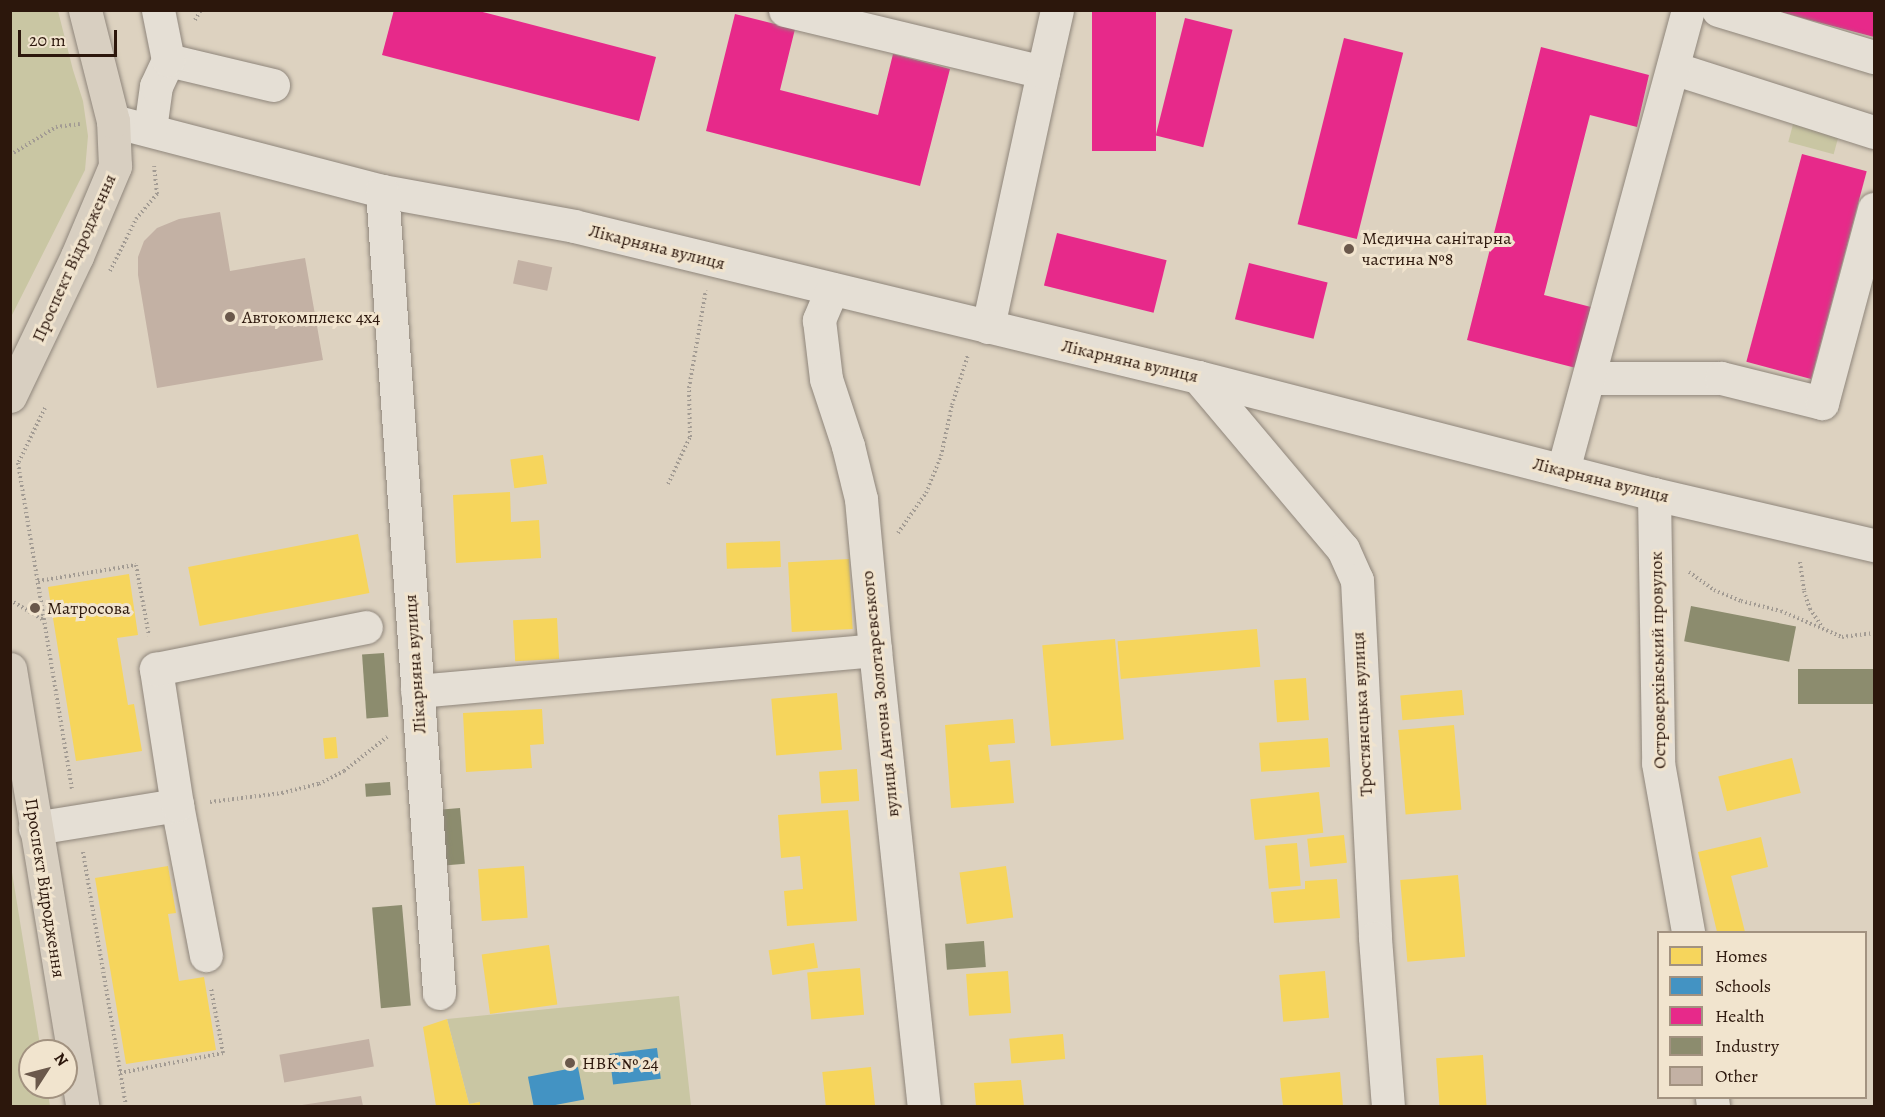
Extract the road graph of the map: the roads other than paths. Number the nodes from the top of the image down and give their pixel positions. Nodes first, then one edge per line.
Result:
1 (85, 10) edge
2 (158, 10) edge
3 (785, 10) edge
4 (1057, 10) edge
5 (1688, 10) edge
6 (1718, 10) edge
7 (1875, 57) edge
8 (168, 60) junction
9 (1672, 68) junction
10 (1043, 72) junction
11 (273, 85) dead end
12 (113, 121) junction
13 (150, 129) junction
14 (1875, 132) edge
15 (382, 191) junction
16 (1875, 209) edge
17 (832, 289) junction
18 (49, 315) junction
19 (983, 326) junction
20 (10, 358) edge
21 (1198, 377) junction
22 (1589, 378) junction
23 (10, 396) edge
24 (1563, 470) junction
25 (1654, 494) junction
26 (1875, 545) edge
27 (366, 627) dead end
28 (874, 650) junction
29 (10, 669) edge
30 (417, 692) junction
31 (177, 805) junction
32 (35, 828) junction
33 (1688, 931) edge
34 (206, 955) road end
35 (439, 993) dead end
36 (82, 1107) edge
37 (924, 1107) edge
38 (1388, 1107) edge

1 - 12 main road, Проспект Відродження
2 - 8 street
3 - 10 street
4 - 10 street
5 - 9 street
6 - 7 street
8 - 11 street
8 - 13 street
9 - 14 street
9 - 22 street
10 - 19 street
12 - 13 street, Лікарняна вулиця
12 - 18 main road, Проспект Відродження
13 - 15 street, Лікарняна вулиця
15 - 17 street, Лікарняна вулиця
15 - 30 street, Лікарняна вулиця
16 - 22 street
17 - 19 street, Лікарняна вулиця
17 - 28 street, вулиця Антона Золотаревського
18 - 20 main road
18 - 23 main road, Проспект Відродження
19 - 21 street, Лікарняна вулиця
21 - 24 street, Лікарняна вулиця
21 - 38 street, Тростянецька вулиця
22 - 24 street
24 - 25 street, Лікарняна вулиця
25 - 26 street, Лікарняна вулиця
25 - 33 street, Островерхівський провулок
27 - 31 street
28 - 30 street
28 - 37 street, вулиця Антона Золотаревського
29 - 32 main road, Проспект Відродження
30 - 35 street, Лікарняна вулиця
31 - 32 street
31 - 34 street
32 - 36 main road, Проспект Відродження

